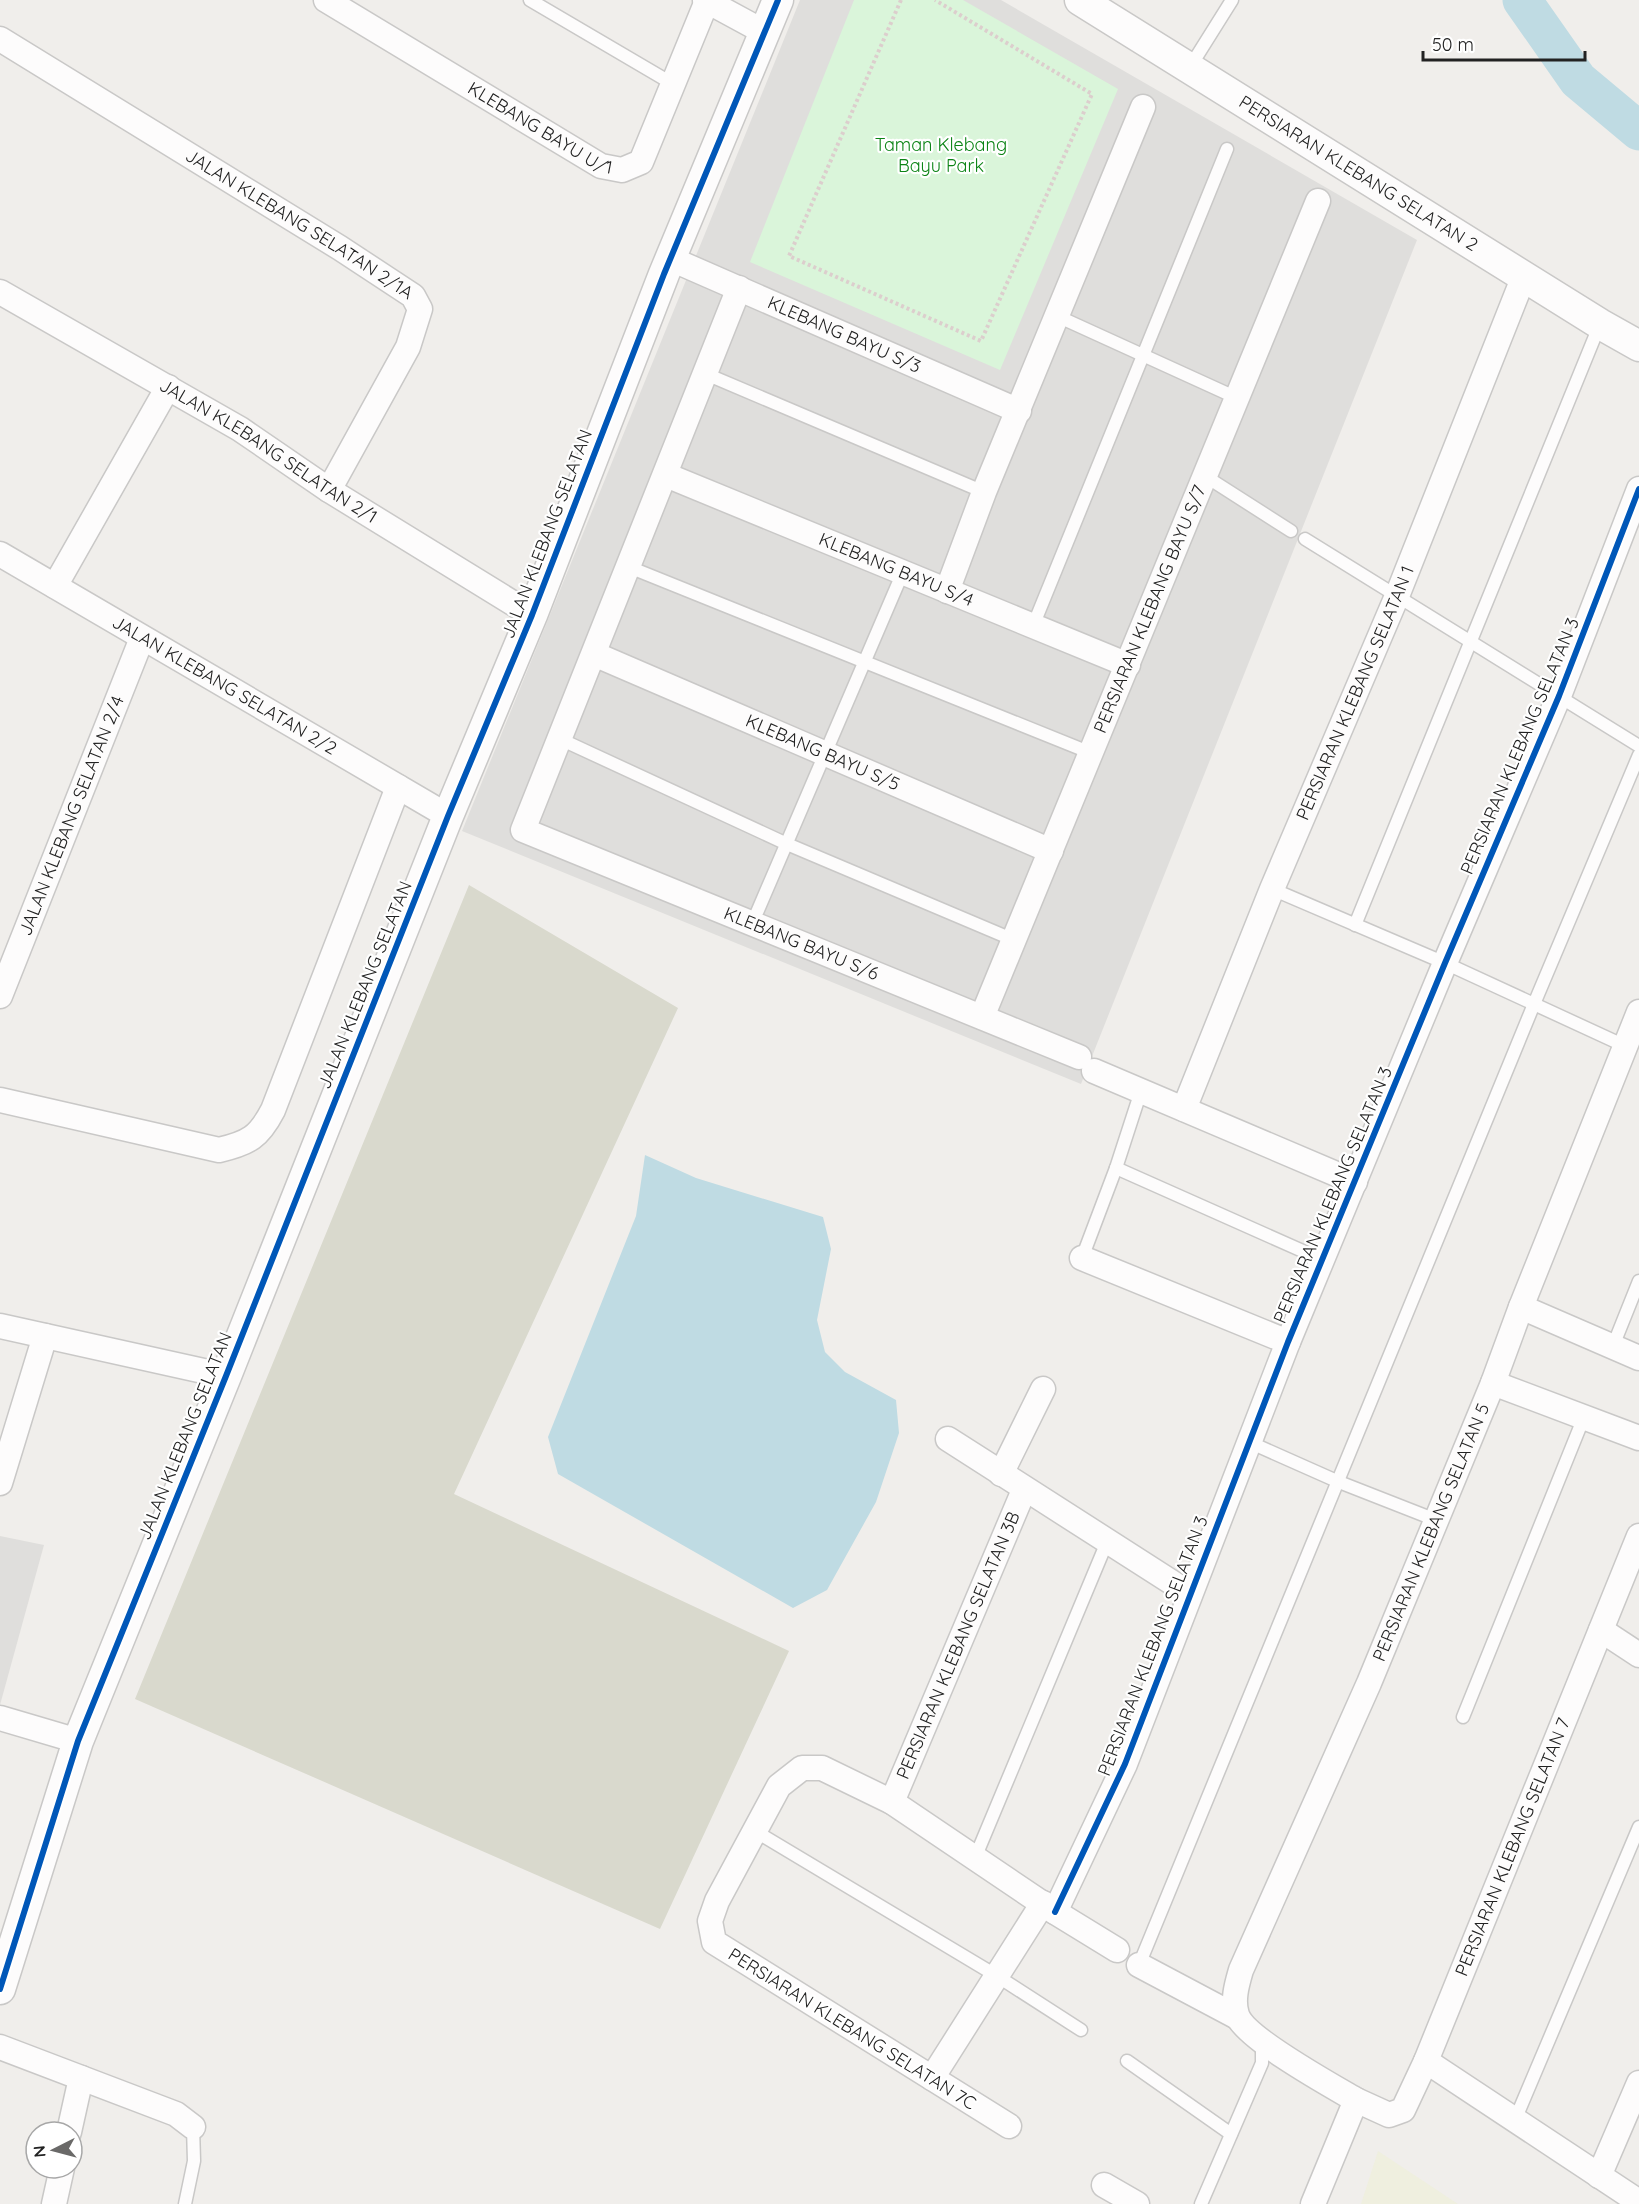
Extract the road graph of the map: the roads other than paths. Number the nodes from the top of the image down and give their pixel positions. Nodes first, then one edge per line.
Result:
1 (326, 0) edge
2 (530, 0) edge
3 (778, 0) edge
4 (1080, 0) edge
5 (1232, 0) edge
6 (706, 1) edge
7 (764, 32) junction
8 (0, 39) edge
9 (1190, 67) junction
10 (673, 84) junction
11 (1143, 107) dead end
12 (1227, 149) dead end
13 (1318, 201) dead end
14 (671, 259) junction
15 (1524, 276) junction
16 (739, 288) junction
17 (0, 292) edge
18 (1057, 316) junction
19 (1600, 324) junction
20 (1639, 346) edge
21 (1143, 356) junction
22 (706, 374) junction
23 (168, 387) junction
24 (1237, 398) junction
25 (1019, 411) junction
26 (666, 475) junction
27 (1205, 476) junction
28 (1639, 489) edge
29 (328, 490) junction
30 (984, 492) junction
31 (1291, 531) dead end
32 (1305, 539) dead end
33 (0, 554) edge
34 (629, 567) junction
35 (903, 572) junction
36 (55, 586) junction
37 (947, 591) junction
38 (1397, 596) junction
39 (532, 615) junction
40 (1033, 626) junction
41 (142, 638) junction
42 (1472, 642) junction
43 (594, 654) junction
44 (864, 662) junction
45 (1128, 665) junction
46 (1559, 696) junction
47 (560, 739) junction
48 (1639, 746) edge
49 (825, 753) junction
50 (1091, 753) junction
51 (1639, 755) edge
52 (398, 787) junction
53 (448, 816) junction
54 (787, 844) junction
55 (1051, 851) junction
56 (1272, 889) junction
57 (752, 924) junction
58 (1355, 925) junction
59 (1014, 940) junction
60 (1445, 963) junction
61 (0, 996) edge
62 (1534, 1004) junction
63 (1639, 1012) edge
64 (982, 1017) junction
65 (1625, 1046) junction
66 (1141, 1091) junction
67 (0, 1100) edge
68 (1184, 1109) junction
69 (1116, 1168) junction
70 (1356, 1182) junction
71 (1082, 1257) joint
72 (1323, 1260) junction
73 (1639, 1281) edge
74 (1521, 1307) junction
75 (0, 1326) edge
76 (45, 1336) junction
77 (1288, 1342) junction
78 (1613, 1346) junction
79 (1639, 1358) edge
80 (226, 1376) junction
81 (1493, 1383) junction
82 (1043, 1389) dead end
83 (1584, 1417) junction
84 (1639, 1437) edge
85 (948, 1439) dead end
86 (1249, 1442) junction
87 (1001, 1474) junction
88 (1339, 1482) junction
89 (0, 1483) edge
90 (1024, 1490) junction
91 (1436, 1520) junction
92 (1639, 1536) edge
93 (1107, 1542) junction
94 (1190, 1594) junction
95 (1601, 1630) junction
96 (1639, 1655) edge
97 (1463, 1717) dead end
98 (0, 1718) edge
99 (78, 1741) junction
100 (892, 1802) junction
101 (1639, 1827) edge
102 (755, 1831) junction
103 (975, 1858) junction
104 (1049, 1908) junction
105 (1117, 1950) dead end
106 (1139, 1965) joint
107 (997, 1976) junction
108 (0, 1989) edge
109 (1237, 2017) junction
110 (1081, 2030) dead end
111 (1262, 2043) junction
112 (0, 2047) edge
113 (1127, 2061) dead end
114 (1426, 2061) junction
115 (81, 2078) junction
116 (932, 2078) junction
117 (1639, 2083) edge
118 (1356, 2100) junction
119 (72, 2120) edge
120 (1515, 2120) junction
121 (1009, 2126) dead end
122 (193, 2127) joint
123 (1231, 2134) junction
124 (1599, 2176) junction
125 (59, 2180) edge
126 (1104, 2184) dead end
127 (1639, 2202) edge
128 (54, 2204) edge
129 (185, 2204) edge
130 (1137, 2204) edge
131 (1201, 2204) edge
132 (1313, 2204) edge

1 - 10 street, KLEBANG BAYU U/1
2 - 10 lane
3 - 7 street, JALAN KLEBANG SELATAN
4 - 9 street, PERSIARAN KLEBANG SELATAN 2
5 - 9 lane
6 - 7 street
6 - 10 street, KLEBANG BAYU U/1
7 - 14 street, JALAN KLEBANG SELATAN
8 - 29 street, JALAN KLEBANG SELATAN 2/1A
9 - 15 street, PERSIARAN KLEBANG SELATAN 2
11 - 18 street
12 - 21 lane
13 - 24 street, PERSIARAN KLEBANG BAYU S/7
14 - 16 street, KLEBANG BAYU S/3
14 - 39 street, JALAN KLEBANG SELATAN
15 - 19 street, PERSIARAN KLEBANG SELATAN 2
15 - 38 street, PERSIARAN KLEBANG SELATAN 1
16 - 22 street
16 - 25 street, KLEBANG BAYU S/3
17 - 23 street, JALAN KLEBANG SELATAN 2/1
18 - 21 lane
18 - 25 street
19 - 20 street, PERSIARAN KLEBANG SELATAN 2
19 - 42 lane
21 - 24 lane
21 - 40 lane
22 - 26 street
22 - 30 lane
23 - 29 street, JALAN KLEBANG SELATAN 2/1
23 - 36 street
24 - 27 street, PERSIARAN KLEBANG BAYU S/7
25 - 30 street
26 - 34 street
26 - 35 street, KLEBANG BAYU S/4
27 - 31 lane
27 - 45 street, PERSIARAN KLEBANG BAYU S/7
28 - 46 street, PERSIARAN KLEBANG SELATAN 3
29 - 39 street, JALAN KLEBANG SELATAN 2/1
30 - 37 street
32 - 38 lane
33 - 36 street, JALAN KLEBANG SELATAN 2/2
34 - 43 street
34 - 44 lane
35 - 37 street, KLEBANG BAYU S/4
35 - 44 lane
36 - 41 street, JALAN KLEBANG SELATAN 2/2
37 - 40 street, KLEBANG BAYU S/4
38 - 42 lane
38 - 56 street, PERSIARAN KLEBANG SELATAN 1
39 - 53 street, JALAN KLEBANG SELATAN
40 - 45 street, KLEBANG BAYU S/4
41 - 52 street, JALAN KLEBANG SELATAN 2/2
41 - 61 street, JALAN KLEBANG SELATAN 2/4
42 - 46 lane
42 - 58 lane
43 - 47 street
43 - 49 street, KLEBANG BAYU S/5
44 - 49 lane
44 - 50 lane
45 - 50 street, PERSIARAN KLEBANG BAYU S/7
46 - 48 lane
46 - 60 street, PERSIARAN KLEBANG SELATAN 3
47 - 54 lane
47 - 57 street, KLEBANG BAYU S/6
49 - 54 lane
49 - 55 street, KLEBANG BAYU S/5
50 - 55 street, PERSIARAN KLEBANG BAYU S/7
51 - 62 lane
52 - 53 street, JALAN KLEBANG SELATAN 2/2
52 - 67 street
53 - 80 street, JALAN KLEBANG SELATAN
54 - 57 lane
54 - 59 lane
55 - 59 street, PERSIARAN KLEBANG BAYU S/7
56 - 58 lane
56 - 68 street, PERSIARAN KLEBANG SELATAN 1
57 - 64 street, KLEBANG BAYU S/6
58 - 60 lane
59 - 64 street, PERSIARAN KLEBANG BAYU S/7
60 - 62 lane
60 - 70 street, PERSIARAN KLEBANG SELATAN 3
62 - 65 lane
62 - 88 lane
63 - 65 street, PERSIARAN KLEBANG SELATAN 5
64 - 66 street, KLEBANG BAYU S/6
65 - 74 street, PERSIARAN KLEBANG SELATAN 5
66 - 68 street, KLEBANG BAYU S/6
66 - 69 lane
68 - 70 street, KLEBANG BAYU S/6
69 - 71 lane
69 - 72 lane
70 - 72 street, PERSIARAN KLEBANG SELATAN 3
71 - 77 street
72 - 77 street, PERSIARAN KLEBANG SELATAN 3
73 - 78 lane
74 - 78 street
74 - 81 street, PERSIARAN KLEBANG SELATAN 5
75 - 76 street
76 - 80 street
76 - 89 street
77 - 86 street, PERSIARAN KLEBANG SELATAN 3
78 - 79 street
80 - 99 street, JALAN KLEBANG SELATAN
81 - 83 street
81 - 91 street, PERSIARAN KLEBANG SELATAN 5
82 - 87 street
83 - 84 street
83 - 97 lane
85 - 87 street
86 - 88 lane
86 - 94 street, PERSIARAN KLEBANG SELATAN 3
87 - 90 street
88 - 91 lane
88 - 106 lane
90 - 93 street
90 - 100 street, PERSIARAN KLEBANG SELATAN 3B
91 - 109 street, PERSIARAN KLEBANG SELATAN 5
92 - 95 street, PERSIARAN KLEBANG SELATAN 7
93 - 94 street
93 - 103 lane
94 - 104 street, PERSIARAN KLEBANG SELATAN 3
95 - 96 street
95 - 114 street, PERSIARAN KLEBANG SELATAN 7
98 - 99 street
99 - 108 street, JALAN KLEBANG SELATAN
100 - 102 street
100 - 103 street
101 - 120 lane
102 - 107 lane
102 - 116 street, PERSIARAN KLEBANG SELATAN 7C
103 - 104 street
104 - 105 street
104 - 107 street, PERSIARAN KLEBANG SELATAN 3
106 - 109 street
107 - 110 lane
107 - 116 street, PERSIARAN KLEBANG SELATAN 3
109 - 111 street
111 - 118 street, PERSIARAN KLEBANG SELATAN 7
111 - 123 lane
112 - 115 street
113 - 123 lane
114 - 118 street, PERSIARAN KLEBANG SELATAN 7
114 - 120 street
115 - 119 street
115 - 122 street
116 - 121 street, PERSIARAN KLEBANG SELATAN 7C
117 - 124 street
118 - 132 street
120 - 124 street
122 - 129 lane
123 - 131 lane
124 - 127 street
125 - 128 street
126 - 130 street

